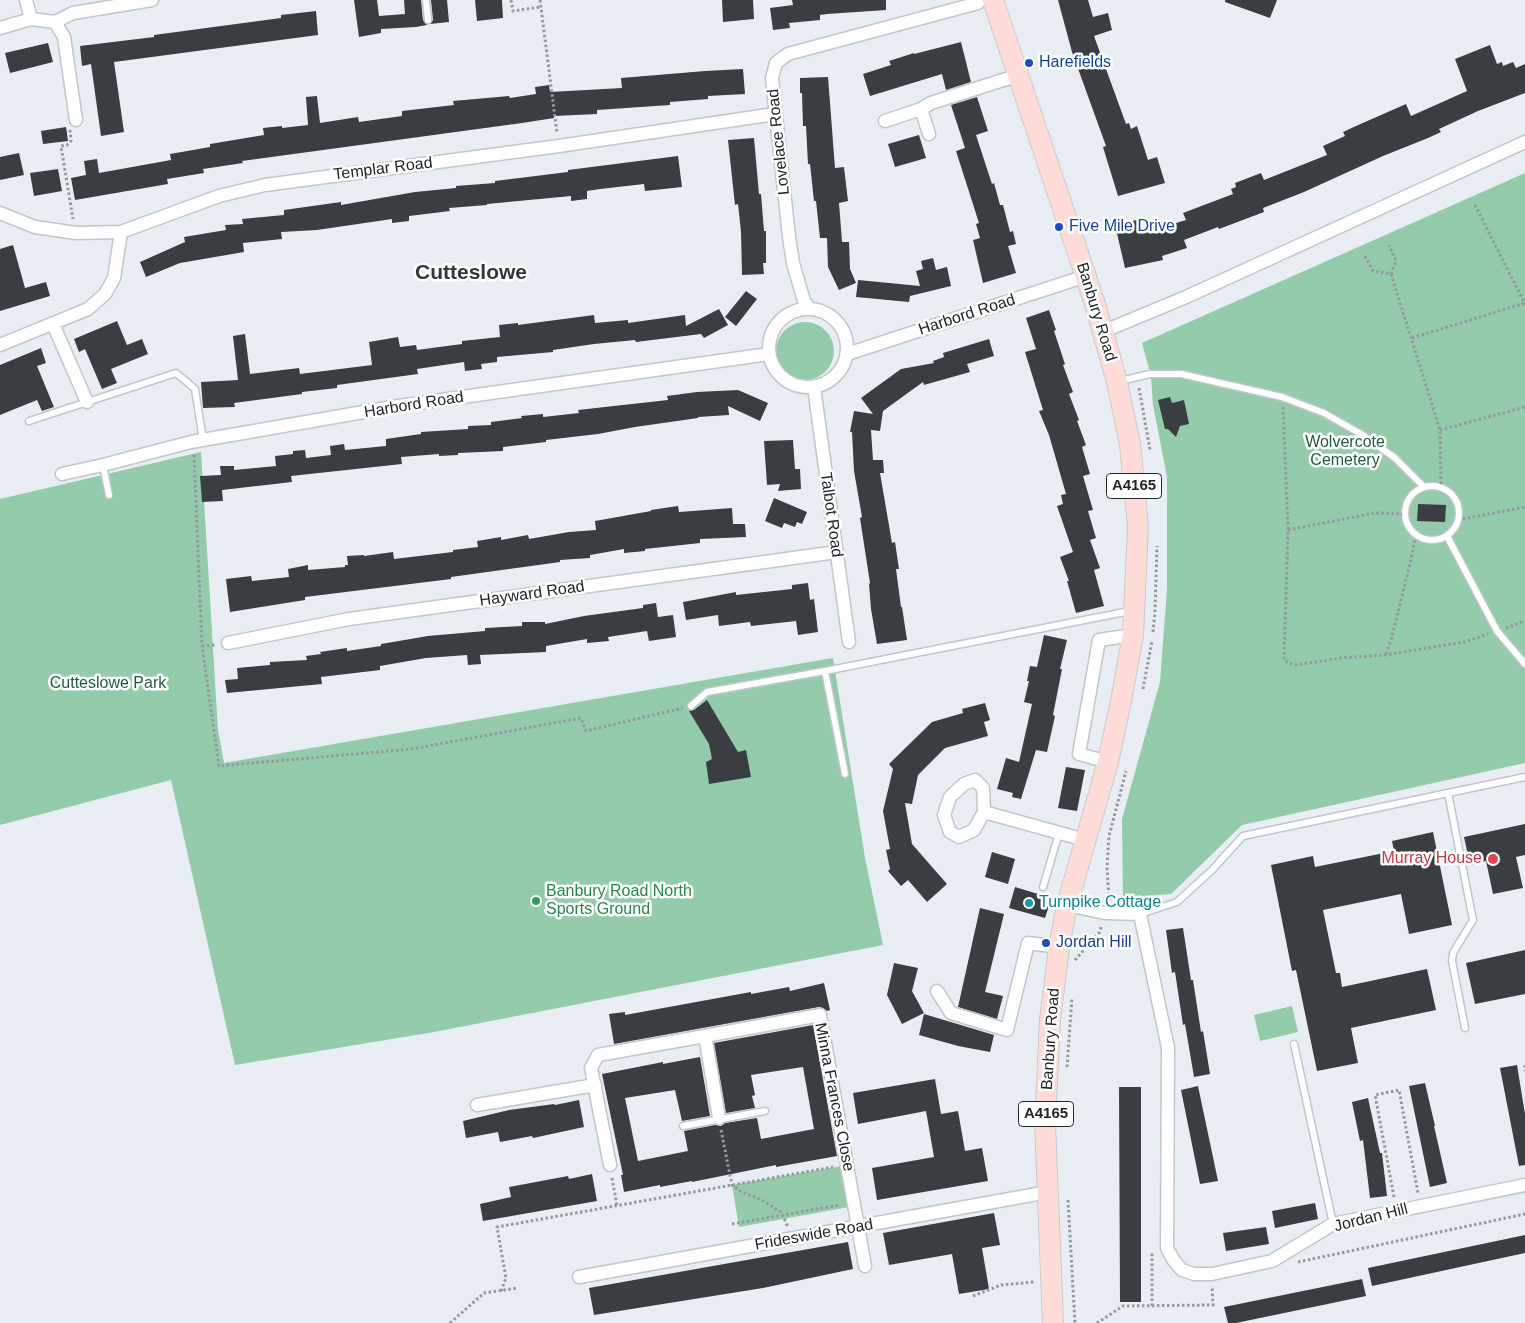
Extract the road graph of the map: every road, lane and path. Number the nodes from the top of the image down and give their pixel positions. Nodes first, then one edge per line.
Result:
1 (26, 0) edge
2 (152, 0) edge
3 (426, 0) edge
4 (511, 0) edge
5 (540, 0) edge
6 (980, 2) edge
7 (540, 7) junction
8 (31, 19) junction
9 (428, 20) dead end
10 (55, 22) junction
11 (0, 28) edge
12 (1019, 75) junction
13 (921, 109) junction
14 (775, 114) junction
15 (76, 120) joint
16 (885, 121) dead end
17 (929, 134) dead end
18 (1525, 142) edge
19 (559, 146) junction
20 (1475, 205) dead end
21 (0, 212) edge
22 (121, 232) junction
23 (76, 233) junction
24 (1389, 245) dead end
25 (1365, 256) dead end
26 (1391, 274) junction
27 (1086, 276) junction
28 (1525, 303) edge
29 (810, 309) junction
30 (53, 324) junction
31 (1102, 332) junction
32 (1412, 338) junction
33 (0, 345) edge
34 (769, 354) junction
35 (847, 354) junction
36 (1117, 382) junction
37 (814, 387) junction
38 (1282, 397) junction
39 (87, 402) junction
40 (1525, 408) edge
41 (29, 421) dead end
42 (1440, 430) junction
43 (197, 441) junction
44 (103, 465) junction
45 (62, 474) dead end
46 (1424, 487) junction
47 (1441, 488) junction
48 (109, 495) dead end
49 (1525, 506) edge
50 (1405, 514) junction
51 (1458, 520) junction
52 (1288, 530) junction
53 (1416, 535) junction
54 (1447, 536) junction
55 (837, 552) junction
56 (1134, 611) junction
57 (1525, 621) edge
58 (1497, 631) junction
59 (1132, 635) junction
60 (849, 642) dead end
61 (228, 643) dead end
62 (1385, 655) junction
63 (1525, 664) edge
64 (825, 671) junction
65 (691, 706) joint
66 (1108, 762) junction
67 (845, 774) dead end
68 (1525, 777) edge
69 (1448, 792) junction
70 (984, 812) dead end
71 (1059, 833) junction
72 (1085, 840) junction
73 (1107, 867) dead end
74 (1044, 888) dead end
75 (1109, 897) dead end
76 (1067, 905) junction
77 (1140, 914) junction
78 (1099, 933) dead end
79 (1060, 947) junction
80 (1074, 970) dead end
81 (1073, 989) dead end
82 (937, 991) dead end
83 (1465, 1028) dead end
84 (705, 1036) junction
85 (1294, 1044) dead end
86 (1525, 1065) edge
87 (1525, 1071) edge
88 (1067, 1076) dead end
89 (595, 1085) junction
90 (477, 1104) dead end
91 (764, 1111) dead end
92 (719, 1118) junction
93 (683, 1126) dead end
94 (610, 1165) joint
95 (846, 1165) junction
96 (1525, 1184) edge
97 (732, 1185) junction
98 (1048, 1192) junction
99 (1068, 1198) dead end
100 (853, 1202) junction
101 (617, 1206) junction
102 (1421, 1206) junction
103 (1397, 1211) junction
104 (1525, 1214) edge
105 (782, 1215) junction
106 (732, 1224) dead end
107 (1334, 1224) junction
108 (858, 1227) junction
109 (793, 1239) junction
110 (1167, 1248) junction
111 (1272, 1261) junction
112 (865, 1266) dead end
113 (1212, 1274) junction
114 (579, 1277) dead end
115 (1052, 1283) junction
116 (518, 1288) dead end
117 (501, 1291) junction
118 (973, 1296) dead end
119 (1152, 1306) junction
120 (450, 1323) edge
121 (1053, 1323) edge
122 (1075, 1323) edge
123 (1097, 1323) edge

1 - 8 street
2 - 10 street
3 - 9 lane
4 - 7 path
5 - 7 path
6 - 12 main road, Banbury Road / A4165
6 - 14 street, Lovelace Road
7 - 19 path
8 - 10 street
8 - 11 street
10 - 15 street
12 - 13 street
12 - 27 main road, Banbury Road / A4165
13 - 16 street
13 - 17 street
14 - 19 street, Templar Road
14 - 29 street, Lovelace Road
15 - 23 path
18 - 31 street
19 - 22 street, Templar Road
20 - 28 path
21 - 23 street, Templar Road
22 - 23 street, Templar Road
22 - 30 street
24 - 26 path
25 - 26 path
26 - 32 path
27 - 31 main road, Banbury Road / A4165
27 - 35 street, Harbord Road
28 - 32 path
29 - 34 street
29 - 35 street
30 - 33 street
30 - 39 street
31 - 36 main road, Banbury Road / A4165
32 - 42 path
34 - 37 street
34 - 43 street, Harbord Road
35 - 37 street
36 - 38 lane
36 - 56 main road, Banbury Road / A4165
37 - 55 street, Talbot Road
38 - 46 lane
38 - 52 path
39 - 41 lane
39 - 43 lane
40 - 42 path
42 - 47 path
43 - 44 street, Harbord Road
43 - 65 path
44 - 45 street, Harbord Road
44 - 48 lane
46 - 47 lane
46 - 50 lane
47 - 51 lane
49 - 51 path
50 - 52 path
50 - 53 lane
51 - 54 lane
52 - 62 path
53 - 54 lane
53 - 62 path
54 - 58 lane
55 - 60 street, Talbot Road
55 - 61 street, Hayward Road
56 - 59 main road, Banbury Road / A4165
56 - 64 lane
57 - 58 path
58 - 62 path
58 - 63 lane
59 - 66 main road, Banbury Road / A4165
59 - 66 street
64 - 65 lane
64 - 67 lane
66 - 72 main road, Banbury Road / A4165
68 - 69 lane
69 - 77 lane
69 - 83 lane
70 - 71 street
71 - 72 street
71 - 74 lane
72 - 76 main road, Banbury Road / A4165
73 - 75 path
76 - 77 street
76 - 79 main road, Banbury Road / A4165
77 - 110 street
78 - 80 path
79 - 82 street
79 - 98 main road, Banbury Road / A4165
81 - 88 path
84 - 89 street
84 - 92 street
84 - 95 street, Minna Frances Close
85 - 107 lane
86 - 87 path
89 - 90 street
89 - 94 street
91 - 92 lane
92 - 93 lane
92 - 97 path
94 - 101 path
95 - 97 path
95 - 100 street, Minna Frances Close
96 - 102 street, Jordan Hill
97 - 101 path
97 - 105 path
98 - 108 street, Frideswide Road
98 - 115 main road, Banbury Road / A4165
99 - 122 path
100 - 105 path
100 - 108 street, Minna Frances Close
101 - 117 path
102 - 103 street, Jordan Hill
102 - 103 path
103 - 107 street, Jordan Hill
104 - 111 path
105 - 106 path
105 - 109 path
107 - 111 street, Jordan Hill
108 - 109 street, Frideswide Road
108 - 112 street, Minna Frances Close
109 - 114 street, Frideswide Road
110 - 113 street, Jordan Hill
110 - 119 path
111 - 113 street, Jordan Hill
113 - 119 path
115 - 118 path
115 - 121 main road, Banbury Road / A4165
116 - 117 path
117 - 120 path
119 - 123 path

